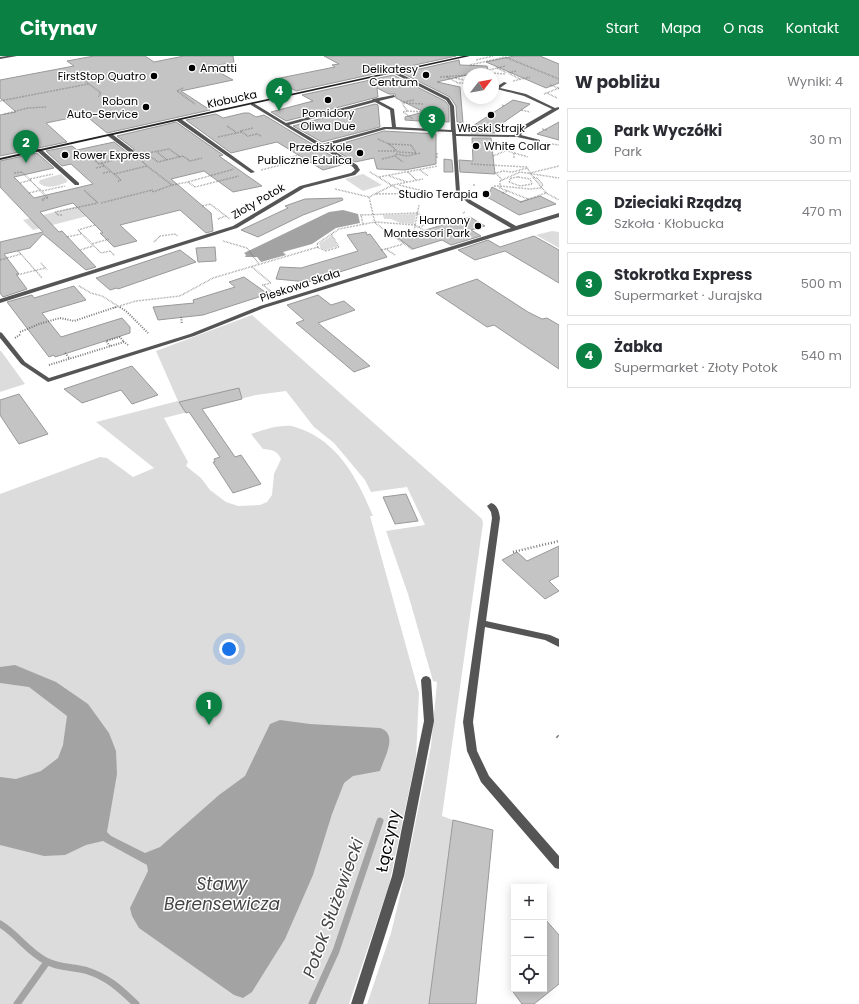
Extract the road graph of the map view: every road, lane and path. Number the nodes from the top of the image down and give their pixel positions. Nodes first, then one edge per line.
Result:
1 (15, 56) edge
2 (468, 56) edge
3 (502, 56) edge
4 (0, 58) edge
5 (520, 63) junction
6 (516, 64) dead end
7 (505, 66) dead end
8 (497, 68) edge
9 (499, 69) edge
10 (516, 71) dead end
11 (394, 72) junction
12 (74, 73) dead end
13 (463, 75) edge
14 (448, 76) junction
15 (440, 77) dead end
16 (453, 77) junction
17 (530, 77) dead end
18 (559, 79) edge
19 (463, 80) edge
20 (510, 82) dead end
21 (458, 83) junction
22 (463, 83) edge
23 (505, 83) dead end
24 (88, 84) junction
25 (454, 84) dead end
26 (550, 85) dead end
27 (499, 86) edge
28 (183, 88) dead end
29 (559, 88) edge
30 (499, 89) edge
31 (547, 93) dead end
32 (394, 96) joint
33 (98, 97) dead end
34 (559, 99) edge
35 (374, 100) junction
36 (414, 100) dead end
37 (0, 101) edge
38 (403, 103) junction
39 (195, 104) dead end
40 (252, 104) junction
41 (424, 104) dead end
42 (46, 107) dead end
43 (557, 108) edge
44 (407, 111) junction
45 (423, 112) dead end
46 (1, 113) edge
47 (179, 120) junction
48 (286, 124) junction
49 (226, 126) dead end
50 (253, 128) dead end
51 (394, 128) junction
52 (428, 130) junction
53 (241, 132) junction
54 (237, 133) junction
55 (454, 133) junction
56 (367, 134) junction
57 (110, 135) junction
58 (517, 135) junction
59 (261, 136) dead end
60 (207, 139) junction
61 (412, 140) dead end
62 (538, 141) dead end
63 (389, 144) junction
64 (411, 145) junction
65 (322, 146) junction
66 (501, 148) dead end
67 (39, 150) junction
68 (490, 150) dead end
69 (131, 151) joint
70 (156, 151) junction
71 (378, 151) dead end
72 (397, 151) junction
73 (505, 151) dead end
74 (416, 153) junction
75 (421, 153) dead end
76 (514, 153) dead end
77 (147, 154) junction
78 (436, 154) dead end
79 (439, 154) dead end
80 (395, 155) junction
81 (89, 156) dead end
82 (137, 156) dead end
83 (299, 156) dead end
84 (493, 156) dead end
85 (180, 157) junction
86 (436, 157) dead end
87 (439, 157) dead end
88 (202, 158) dead end
89 (0, 159) edge
90 (382, 159) dead end
91 (514, 159) dead end
92 (168, 160) junction
93 (297, 161) junction
94 (403, 162) dead end
95 (101, 163) junction
96 (471, 164) dead end
97 (304, 165) dead end
98 (104, 166) junction
99 (246, 166) junction
100 (438, 166) dead end
101 (559, 166) edge
102 (96, 168) dead end
103 (528, 168) junction
104 (420, 170) junction
105 (62, 172) junction
106 (111, 172) junction
107 (253, 172) junction
108 (370, 172) dead end
109 (408, 172) junction
110 (14, 173) dead end
111 (103, 173) dead end
112 (114, 174) junction
113 (530, 174) junction
114 (388, 176) junction
115 (428, 176) dead end
116 (379, 177) junction
117 (508, 177) junction
118 (533, 177) junction
119 (511, 178) junction
120 (559, 178) edge
121 (423, 179) dead end
122 (30, 180) junction
123 (416, 180) junction
124 (502, 180) junction
125 (536, 180) junction
126 (532, 181) junction
127 (120, 182) dead end
128 (188, 182) junction
129 (407, 182) junction
130 (20, 183) dead end
131 (76, 184) junction
132 (398, 184) junction
133 (172, 185) junction
134 (393, 185) junction
135 (494, 186) dead end
136 (500, 186) junction
137 (515, 186) junction
138 (541, 187) junction
139 (333, 188) dead end
140 (41, 191) junction
141 (508, 191) junction
142 (346, 192) junction
143 (29, 193) dead end
144 (502, 193) dead end
145 (546, 193) junction
146 (342, 194) dead end
147 (376, 194) junction
148 (407, 194) junction
149 (369, 197) junction
150 (528, 199) junction
151 (95, 200) junction
152 (559, 200) edge
153 (43, 201) dead end
154 (105, 202) junction
155 (520, 202) dead end
156 (101, 203) dead end
157 (419, 205) dead end
158 (202, 206) dead end
159 (417, 213) junction
160 (62, 215) dead end
161 (372, 215) junction
162 (559, 215) edge
163 (226, 216) junction
164 (447, 218) dead end
165 (218, 219) dead end
166 (232, 221) dead end
167 (375, 222) junction
168 (432, 222) junction
169 (363, 223) junction
170 (95, 225) dead end
171 (415, 225) junction
172 (418, 227) junction
173 (516, 228) junction
174 (414, 231) junction
175 (82, 234) junction
176 (331, 234) junction
177 (169, 235) dead end
178 (67, 237) dead end
179 (396, 238) junction
180 (109, 239) dead end
181 (154, 242) dead end
182 (91, 244) junction
183 (229, 244) dead end
184 (404, 244) junction
185 (94, 246) junction
186 (317, 247) junction
187 (386, 249) junction
188 (80, 250) dead end
189 (381, 250) dead end
190 (18, 251) dead end
191 (416, 252) dead end
192 (121, 253) dead end
193 (21, 254) junction
194 (399, 258) dead end
195 (0, 260) edge
196 (41, 263) dead end
197 (259, 264) junction
198 (251, 266) junction
199 (45, 268) junction
200 (35, 270) junction
201 (47, 270) dead end
202 (17, 275) dead end
203 (43, 280) dead end
204 (87, 290) dead end
205 (270, 291) junction
206 (263, 293) dead end
207 (275, 297) dead end
208 (0, 301) edge
209 (117, 306) junction
210 (181, 317) dead end
211 (182, 324) dead end
212 (20, 332) dead end
213 (148, 333) dead end
214 (0, 334) edge
215 (124, 342) junction
216 (128, 345) dead end
217 (110, 346) junction
218 (66, 354) dead end
219 (70, 359) junction
220 (49, 365) dead end
221 (491, 506) dead end
222 (559, 541) edge
223 (513, 552) dead end
224 (482, 623) junction
225 (559, 643) edge
226 (426, 680) dead end
227 (559, 864) edge
228 (357, 1004) edge

1 - 4 street
2 - 11 street, Kłobucka
3 - 5 path
5 - 6 path
5 - 18 path
7 - 8 path
9 - 10 path
11 - 40 street, Kłobucka
11 - 55 street
12 - 24 path
13 - 16 path
14 - 15 path
14 - 16 path
14 - 21 path
16 - 19 path
17 - 20 path
21 - 22 path
21 - 25 path
23 - 27 street
24 - 33 path
24 - 37 path
26 - 29 path
28 - 39 path
30 - 43 street
31 - 34 path
32 - 35 street
32 - 38 path
35 - 48 street
35 - 51 street
36 - 38 path
38 - 41 path
38 - 44 path
40 - 47 street, Kłobucka
40 - 48 street, Złoty Potok
42 - 46 path
43 - 58 street
44 - 45 path
44 - 52 path
47 - 57 street, Kłobucka
47 - 60 street
48 - 65 street, Złoty Potok
49 - 54 path
50 - 53 path
51 - 52 street
51 - 56 street
52 - 55 street
53 - 54 path
53 - 59 path
54 - 60 path
55 - 58 street
55 - 173 street
56 - 63 path
56 - 65 street
57 - 67 street, Kłobucka
57 - 69 street
58 - 62 street
60 - 99 street
61 - 64 path
63 - 64 path
63 - 72 path
64 - 74 path
65 - 208 street, Złoty Potok
66 - 68 path
67 - 89 street, Kłobucka
67 - 105 street
69 - 95 path
70 - 77 path
70 - 85 path
70 - 92 path
71 - 72 path
72 - 74 path
72 - 80 path
73 - 84 path
74 - 75 path
74 - 80 path
76 - 91 path
77 - 82 path
77 - 92 path
78 - 79 path
80 - 90 path
80 - 94 path
81 - 95 path
83 - 93 path
85 - 88 path
85 - 92 path
86 - 87 path
93 - 97 path
93 - 107 path
95 - 98 path
96 - 103 path
98 - 102 path
98 - 106 path
99 - 107 street
99 - 128 path
100 - 104 path
101 - 113 path
103 - 113 path
103 - 124 path
104 - 109 path
104 - 115 path
105 - 122 path
105 - 131 street
106 - 111 path
106 - 112 path
107 - 128 path
108 - 116 path
109 - 114 path
109 - 123 path
110 - 122 path
112 - 127 path
112 - 133 path
113 - 117 path
113 - 118 path
113 - 120 path
114 - 116 path
114 - 129 path
116 - 134 path
117 - 119 path
117 - 124 path
118 - 125 path
118 - 138 path
119 - 126 path
119 - 137 path
121 - 123 path
122 - 130 path
122 - 140 path
123 - 129 path
124 - 136 path
125 - 126 path
125 - 138 path
126 - 137 path
128 - 133 path
129 - 132 path
131 - 140 path
131 - 151 path
132 - 134 path
132 - 148 path
133 - 154 path
134 - 147 path
134 - 148 path
135 - 136 path
136 - 137 path
136 - 141 path
137 - 138 path
138 - 145 path
139 - 142 path
140 - 143 path
140 - 153 path
141 - 144 path
141 - 150 path
142 - 146 path
142 - 149 path
145 - 150 path
145 - 152 path
147 - 148 path
147 - 149 path
149 - 161 path
150 - 155 path
151 - 154 path
151 - 160 path
154 - 156 path
157 - 159 path
158 - 163 path
159 - 161 path
159 - 168 path
159 - 171 path
161 - 167 path
161 - 169 path
162 - 173 street, Pieskowa Skała
163 - 165 path
163 - 166 path
164 - 168 path
167 - 169 path
167 - 171 path
167 - 179 path
168 - 172 path
169 - 176 path
170 - 175 path
171 - 172 path
171 - 174 path
172 - 174 path
173 - 214 street, Pieskowa Skała
174 - 179 path
175 - 178 path
175 - 182 path
176 - 186 path
176 - 186 path
177 - 181 path
179 - 184 path
180 - 182 path
182 - 185 path
183 - 197 path
184 - 187 path
184 - 191 path
185 - 188 path
185 - 192 path
186 - 197 path
187 - 189 path
187 - 194 path
190 - 193 path
193 - 195 path
193 - 200 path
196 - 199 path
197 - 198 path
198 - 205 path
198 - 209 path
199 - 200 path
199 - 201 path
200 - 202 path
200 - 203 path
204 - 209 path
205 - 206 path
205 - 207 path
209 - 212 path
209 - 213 path
210 - 211 path
215 - 216 path
215 - 217 path
215 - 217 path
217 - 219 path
218 - 219 path
219 - 220 path
221 - 224 street
222 - 223 path
224 - 225 street
224 - 227 street
226 - 228 street, Łączyny

